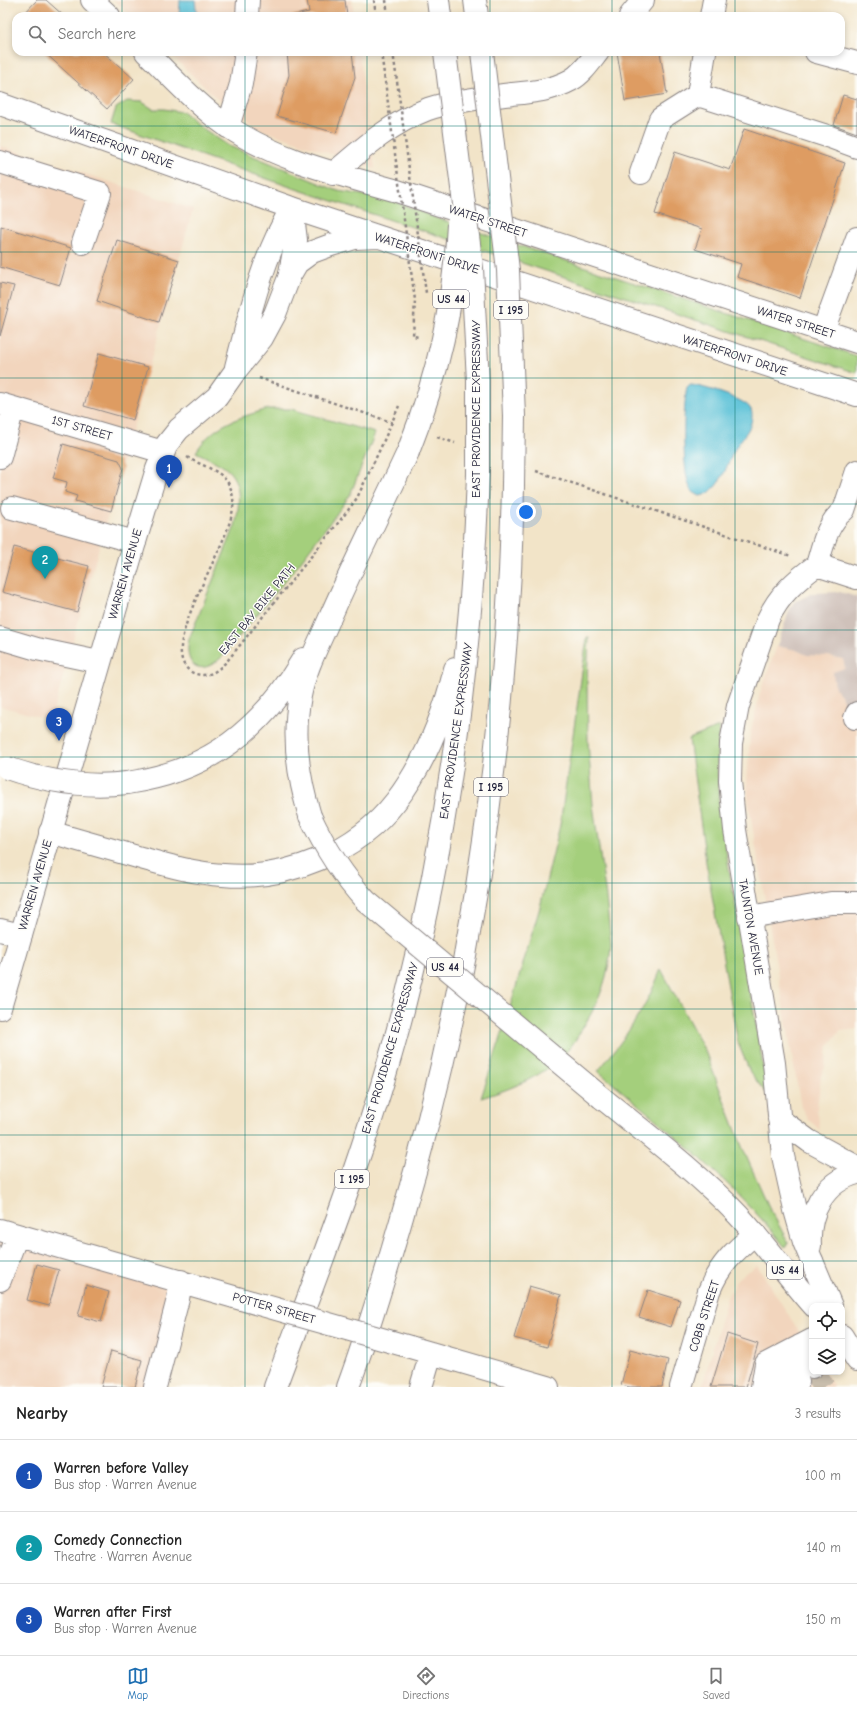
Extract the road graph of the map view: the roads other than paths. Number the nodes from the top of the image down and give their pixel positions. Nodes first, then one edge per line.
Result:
1 (92, 0) edge
2 (248, 0) edge
3 (438, 0) edge
4 (474, 0) edge
5 (643, 0) edge
6 (714, 0) edge
7 (105, 12) edge
8 (247, 12) edge
9 (440, 12) edge
10 (476, 12) edge
11 (633, 12) edge
12 (712, 12) edge
13 (150, 56) edge
14 (245, 56) edge
15 (446, 56) edge
16 (483, 56) edge
17 (595, 56) edge
18 (704, 56) edge
19 (832, 56) edge
20 (857, 62) edge
21 (698, 95) junction
22 (0, 104) edge
23 (228, 127) junction
24 (457, 140) junction
25 (857, 148) edge
26 (0, 162) edge
27 (641, 173) dead end
28 (334, 174) junction
29 (292, 208) junction
30 (379, 237) junction
31 (857, 238) edge
32 (83, 243) dead end
33 (852, 270) edge
34 (290, 274) junction
35 (823, 331) junction
36 (857, 342) edge
37 (236, 370) junction
38 (857, 395) edge
39 (7, 406) edge
40 (163, 452) junction
41 (0, 457) edge
42 (857, 471) edge
43 (12, 508) dead end
44 (850, 513) edge
45 (134, 542) junction
46 (817, 565) junction
47 (473, 571) junction
48 (857, 578) edge
49 (345, 583) junction
50 (0, 638) edge
51 (99, 662) junction
52 (3, 767) edge
53 (50, 832) junction
54 (857, 903) edge
55 (749, 917) junction
56 (0, 930) edge
57 (21, 936) junction
58 (0, 1008) edge
59 (779, 1119) junction
60 (857, 1167) edge
61 (857, 1173) edge
62 (9, 1233) edge
63 (755, 1234) junction
64 (812, 1261) junction
65 (0, 1280) edge
66 (181, 1281) junction
67 (812, 1303) edge
68 (830, 1303) edge
69 (844, 1339) edge
70 (790, 1351) edge
71 (431, 1353) junction
72 (857, 1360) edge
73 (797, 1378) edge
74 (155, 1387) edge
75 (275, 1387) edge
76 (348, 1387) edge
77 (421, 1387) edge
78 (548, 1387) edge
79 (681, 1387) edge
80 (762, 1387) edge

1 - 7 main road
2 - 8 main road
3 - 9 main road
4 - 10 main road
5 - 11 main road
6 - 12 main road
13 - 23 main road, WATER STREET
14 - 23 main road
15 - 24 main road, EAST PROVIDENCE EXPRESSWAY / I 195, bridge
16 - 76 main road, I 195, bridge
17 - 28 main road
18 - 21 main road
19 - 20 main road
21 - 25 main road
21 - 27 main road
22 - 29 main road, WATERFRONT DRIVE
23 - 28 main road, WATER STREET
24 - 47 main road, EAST PROVIDENCE EXPRESSWAY / I 195, bridge
24 - 49 main road, US 44, bridge
26 - 32 main road
28 - 35 main road, WATER STREET
29 - 30 main road, WATERFRONT DRIVE
29 - 34 main road
29 - 37 main road
30 - 34 main road, WARREN AVENUE
30 - 38 main road, WATERFRONT DRIVE
31 - 33 main road
33 - 35 main road
34 - 37 main road, WARREN AVENUE
35 - 36 main road, WATER STREET
37 - 40 main road, WARREN AVENUE
39 - 40 main road, 1ST STREET
39 - 41 main road
40 - 45 main road, WARREN AVENUE
42 - 44 main road
43 - 45 main road
44 - 46 main road
45 - 51 main road, WARREN AVENUE
46 - 48 main road
46 - 55 main road, TAUNTON AVENUE
47 - 53 main road
47 - 75 main road, EAST PROVIDENCE EXPRESSWAY / I 195
49 - 52 main road, bridge
49 - 63 main road, US 44, bridge
50 - 51 main road
51 - 53 main road, WARREN AVENUE
53 - 57 main road, WARREN AVENUE
54 - 55 main road
55 - 59 main road, TAUNTON AVENUE
56 - 57 main road
57 - 58 main road, WARREN AVENUE
59 - 60 main road
59 - 64 main road, TAUNTON AVENUE
61 - 64 main road
62 - 65 main road
62 - 66 main road, POTTER STREET
63 - 67 main road, US 44
63 - 79 main road, COBB STREET
64 - 68 main road, TAUNTON AVENUE / US 44
66 - 71 main road, POTTER STREET, bridge
66 - 74 main road
69 - 72 main road
70 - 73 main road
70 - 73 main road
70 - 80 main road
71 - 77 main road
71 - 78 main road, POTTER STREET

